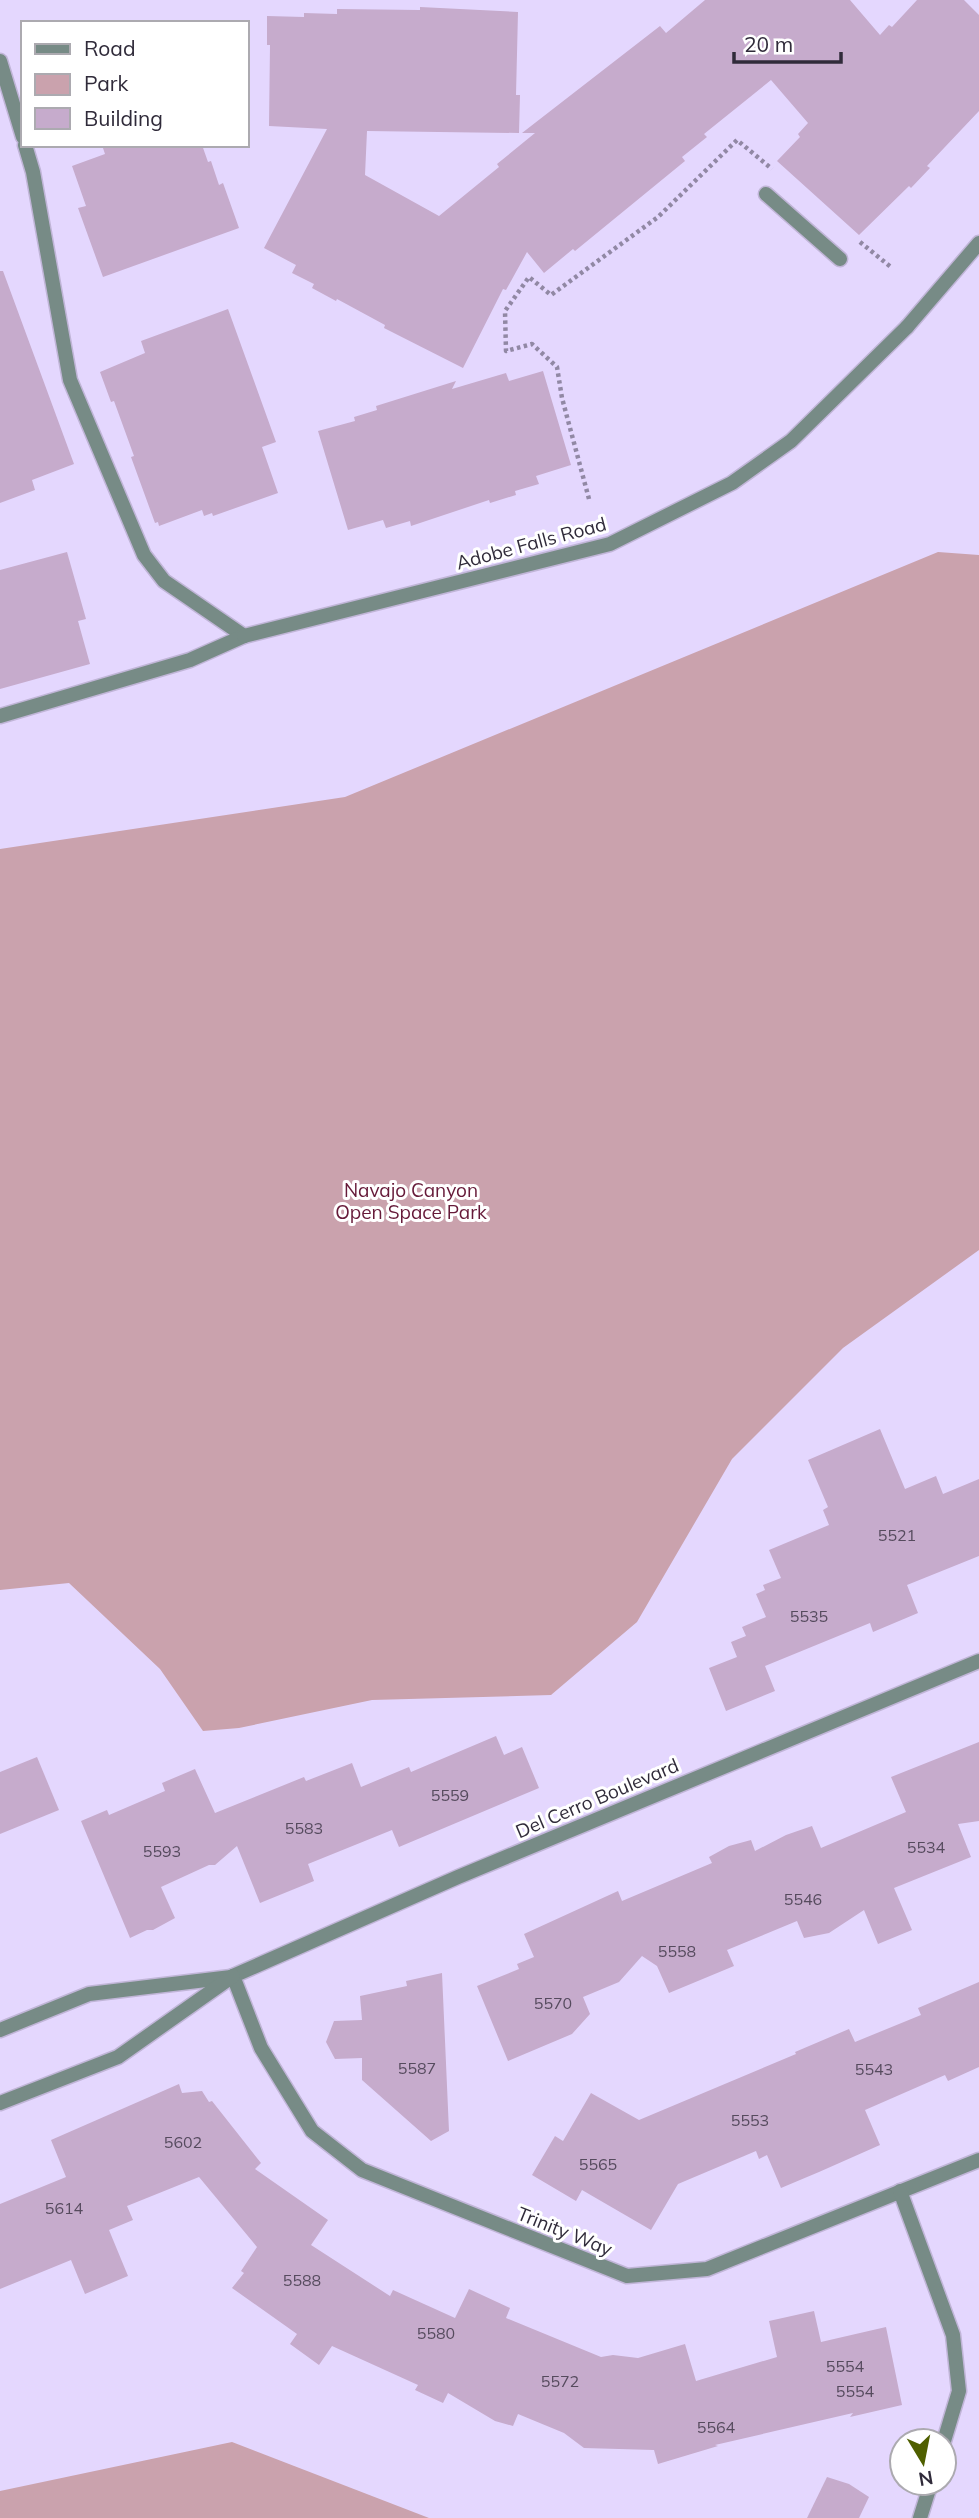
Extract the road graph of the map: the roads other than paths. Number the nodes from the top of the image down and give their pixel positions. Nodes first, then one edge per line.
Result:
1 (0, 61) edge
2 (21, 126) edge
3 (28, 147) edge
4 (766, 194) dead end
5 (979, 243) edge
6 (840, 259) dead end
7 (244, 636) junction
8 (0, 716) edge
9 (979, 1661) edge
10 (233, 1976) junction
11 (0, 2030) edge
12 (0, 2103) edge
13 (979, 2160) edge
14 (901, 2191) junction
15 (948, 2427) edge
16 (927, 2497) edge
17 (920, 2518) edge

1 - 2 street
3 - 7 street
4 - 6 street
5 - 7 street, Adobe Falls Road
7 - 8 street, Adobe Falls Road
9 - 10 street, Del Cerro Boulevard
10 - 11 street, Del Cerro Boulevard
10 - 12 street, Del Cerro Boulevard
10 - 14 street, Trinity Way
13 - 14 street, Trinity Way
14 - 15 street
16 - 17 street

